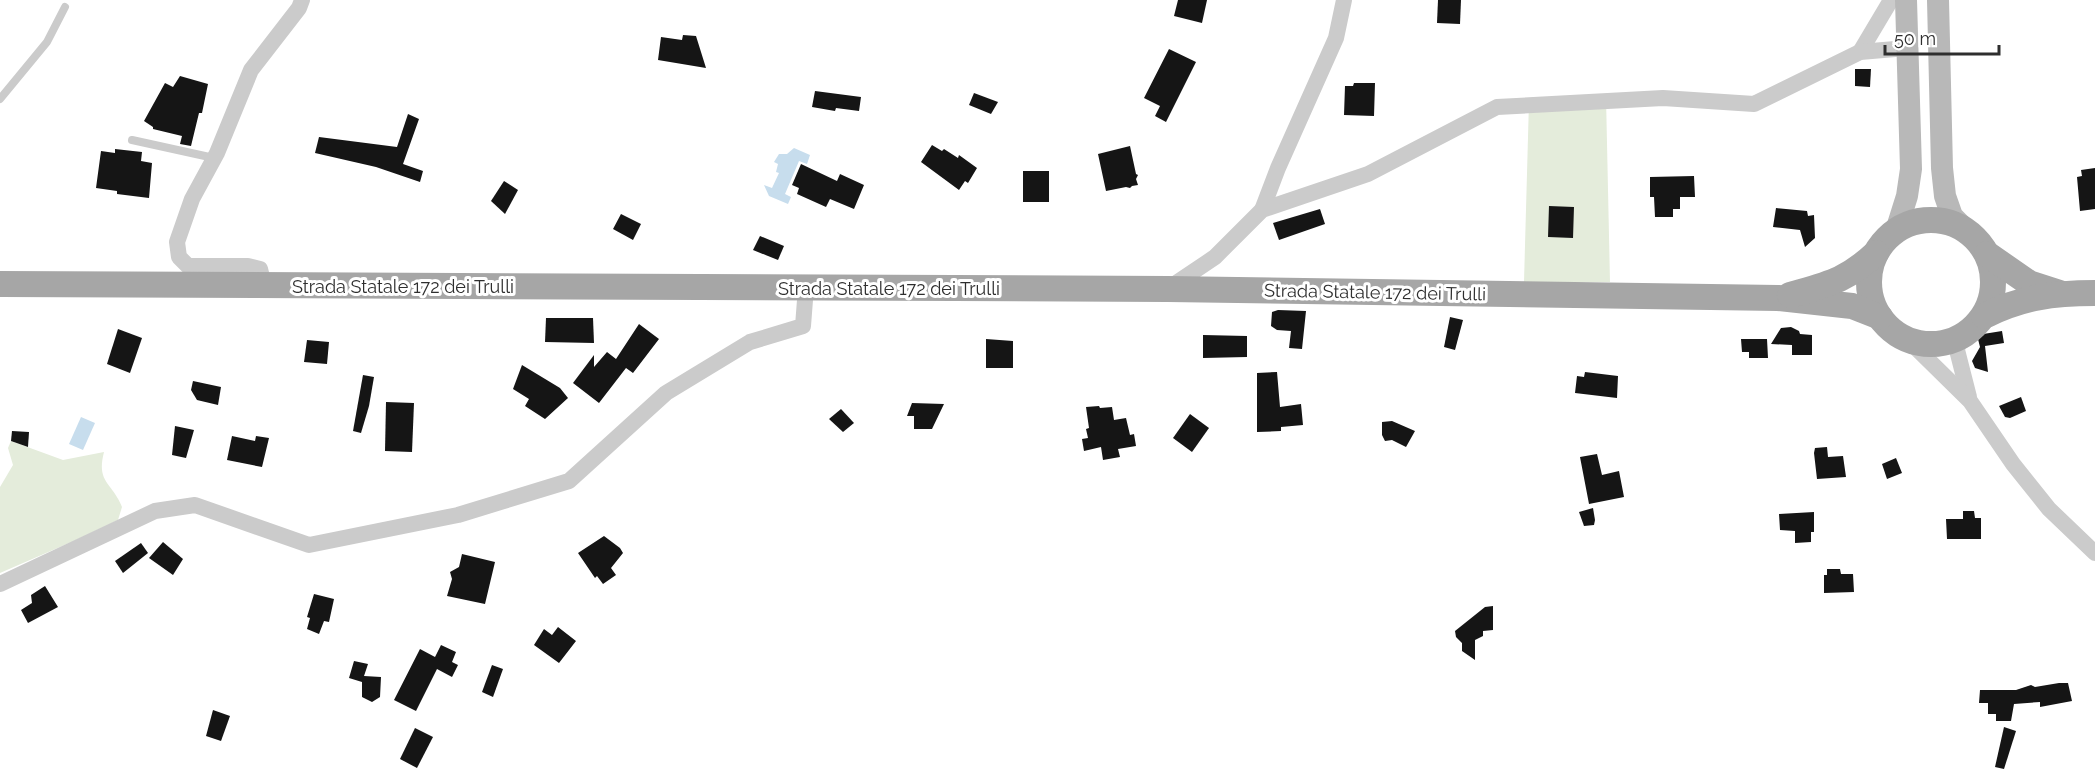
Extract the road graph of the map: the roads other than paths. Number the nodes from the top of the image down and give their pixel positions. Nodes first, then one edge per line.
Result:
1 (1344, 0) edge
2 (1891, 0) edge
3 (1906, 0) edge
4 (1938, 0) edge
5 (300, 1) edge
6 (65, 7) dead end
7 (1907, 48) junction
8 (1860, 52) junction
9 (0, 99) edge
10 (132, 140) dead end
11 (214, 158) junction
12 (1262, 210) junction
13 (1966, 230) junction
14 (1896, 231) junction
15 (1876, 253) junction
16 (1987, 254) junction
17 (0, 284) edge
18 (264, 285) junction
19 (806, 287) junction
20 (1168, 289) junction
21 (2060, 293) junction
22 (2095, 293) edge
23 (1778, 298) junction
24 (1984, 316) junction
25 (1880, 317) junction
26 (1960, 337) junction
27 (1908, 340) junction
28 (1971, 401) junction
29 (2095, 554) edge
30 (0, 584) edge

1 - 12 street
2 - 8 street
3 - 7 main road
4 - 13 main road
5 - 11 street
6 - 9 lane
7 - 8 street
7 - 14 main road
8 - 12 street
10 - 11 lane
11 - 18 street
12 - 20 street
13 - 14 main road
13 - 16 main road
14 - 15 main road
15 - 23 main road, Strada Statale 172 dei Trulli
15 - 25 main road
16 - 21 main road
16 - 24 main road
17 - 18 main road, Strada Statale 172 dei Trulli
18 - 19 main road, Strada Statale 172 dei Trulli
19 - 20 main road, Strada Statale 172 dei Trulli
19 - 30 street
20 - 23 main road, Strada Statale 172 dei Trulli
21 - 22 main road
21 - 24 main road
23 - 25 main road, Strada Statale 172 dei Trulli
24 - 26 main road
25 - 27 main road
26 - 27 main road
26 - 28 street
27 - 28 street
28 - 29 street

